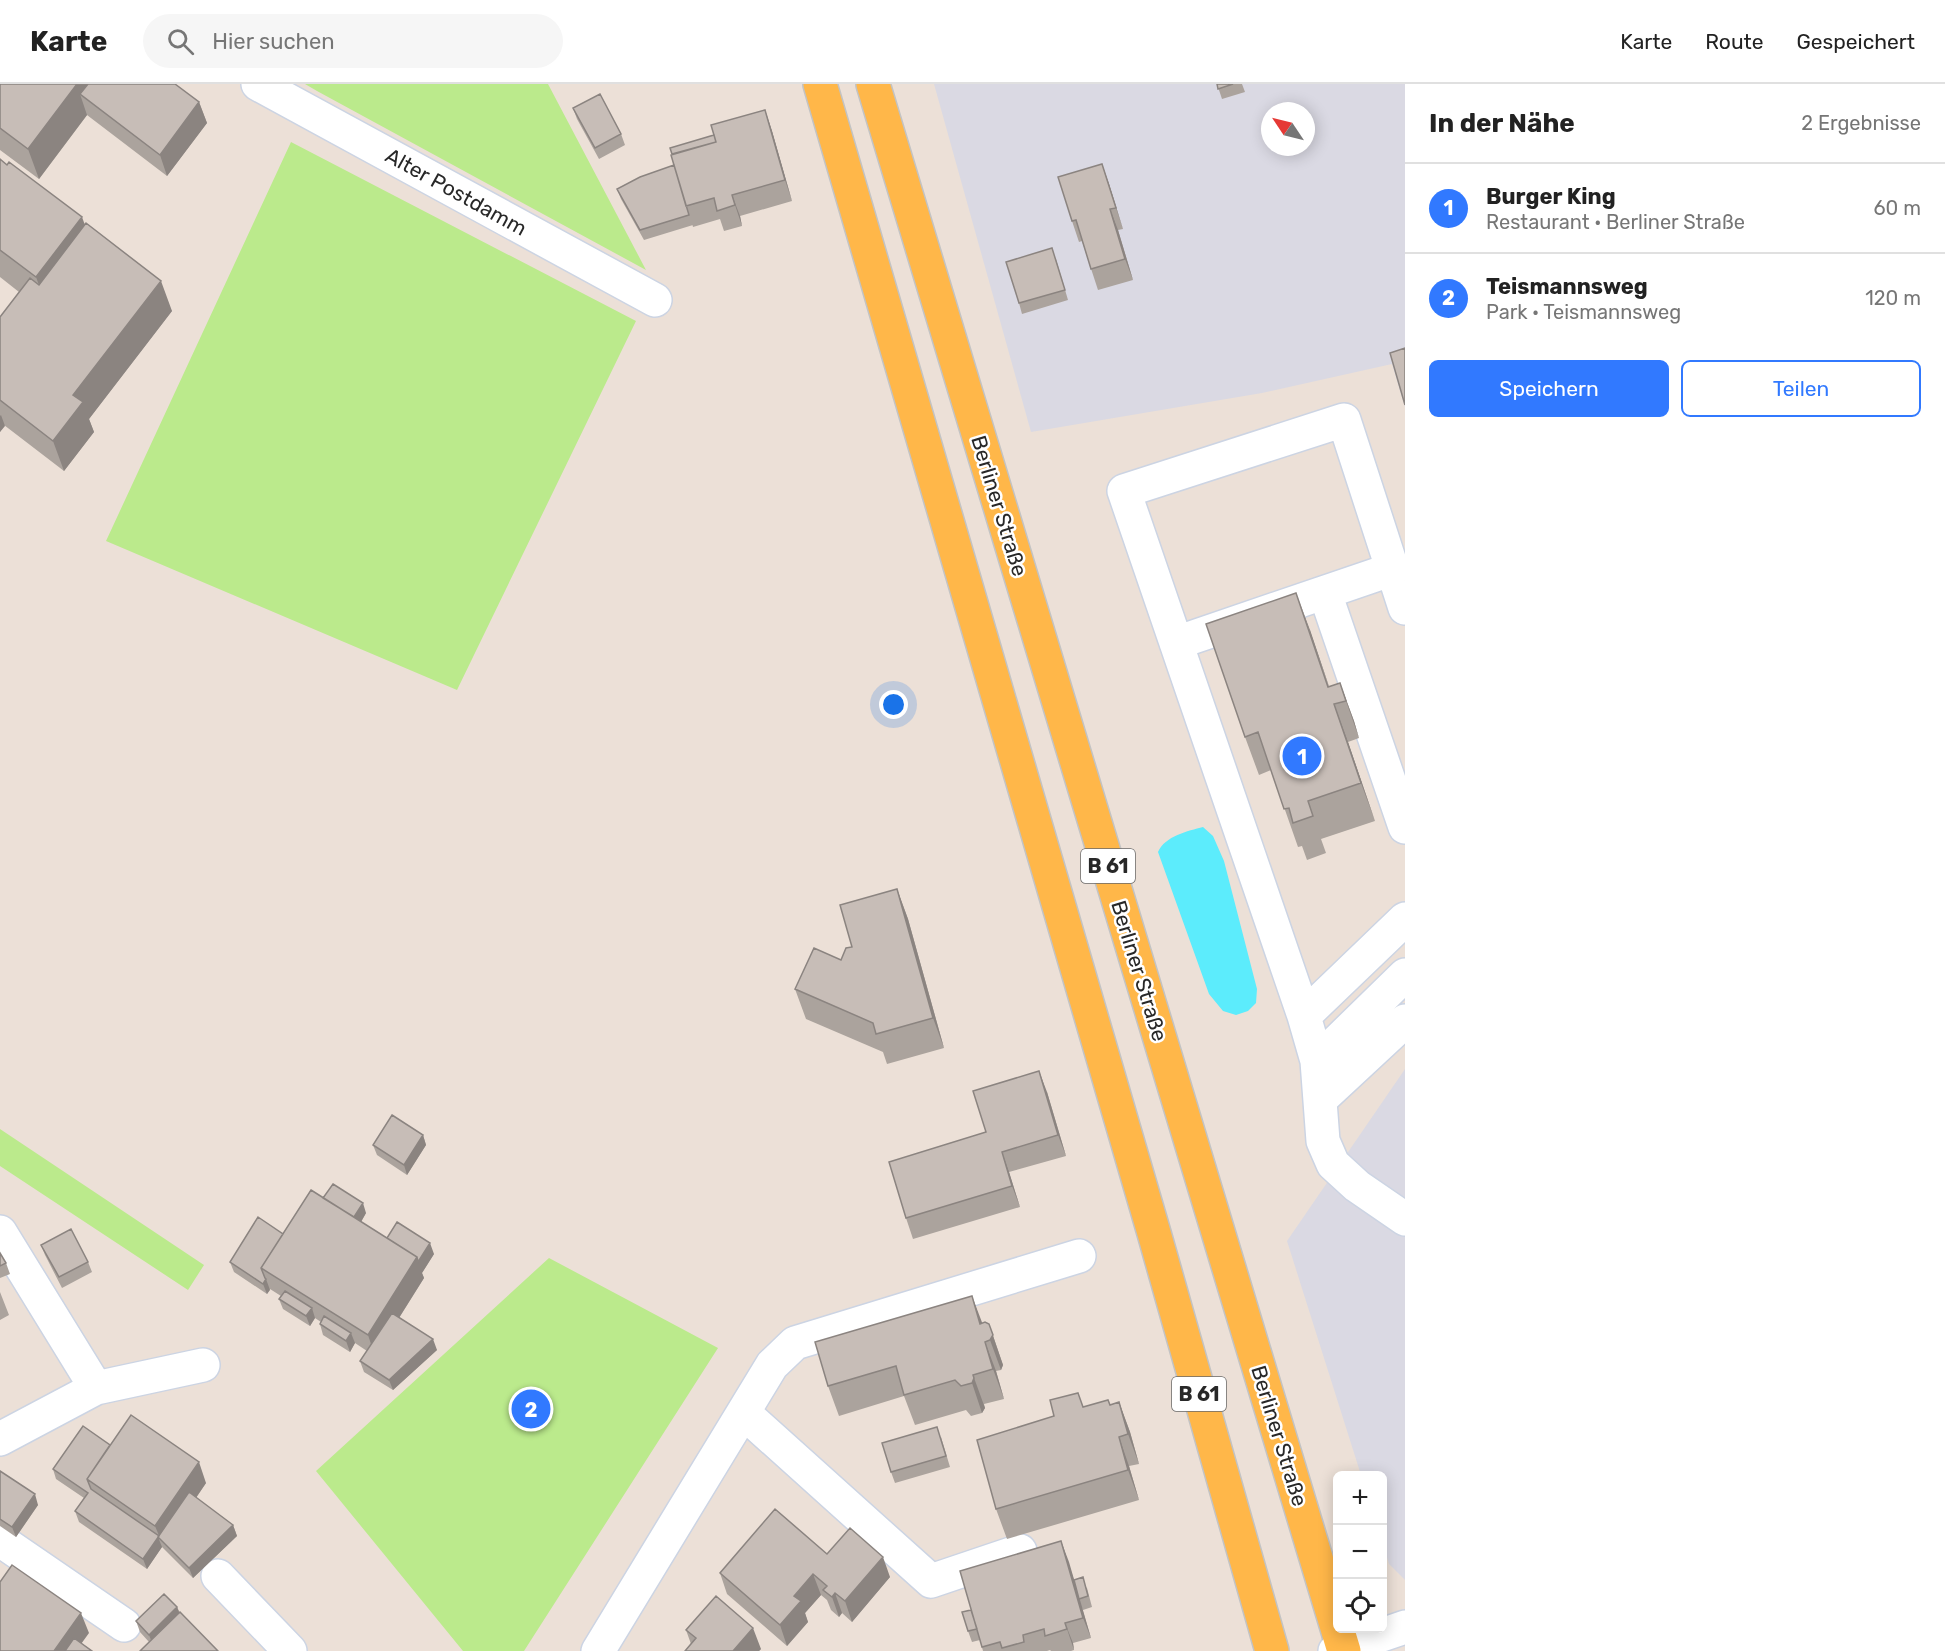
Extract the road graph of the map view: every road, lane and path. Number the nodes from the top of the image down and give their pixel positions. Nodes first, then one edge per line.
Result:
1 (258, 84) edge
2 (820, 84) edge
3 (873, 84) edge
4 (655, 300) dead end
5 (1393, 569) junction
6 (1325, 593) junction
7 (1405, 608) edge
8 (1176, 643) junction
9 (1402, 813) edge
10 (1405, 919) edge
11 (1405, 975) edge
12 (1304, 1016) junction
13 (1405, 1021) edge
14 (1317, 1061) junction
15 (1321, 1100) junction
16 (1405, 1219) edge
17 (0, 1232) edge
18 (1078, 1256) dead end
19 (203, 1365) dead end
20 (96, 1388) junction
21 (744, 1413) junction
22 (0, 1439) edge
23 (0, 1540) edge
24 (1020, 1551) edge
25 (218, 1576) dead end
26 (124, 1625) dead end
27 (1405, 1627) edge
28 (1341, 1650) edge
29 (290, 1651) edge
30 (598, 1651) edge
31 (1272, 1651) edge

1 - 4 street, Alter Postdamm
2 - 31 main road, B 61
3 - 28 main road, Berliner Straße / B 61
5 - 6 street
5 - 7 street
5 - 8 street
6 - 8 street
6 - 9 street
8 - 12 street
10 - 12 street
11 - 14 street
12 - 14 street
13 - 15 street
14 - 15 street
15 - 16 street
17 - 20 street
18 - 21 street
19 - 20 street
20 - 22 street
21 - 24 street
21 - 30 street
23 - 26 street
25 - 29 street
27 - 28 street

